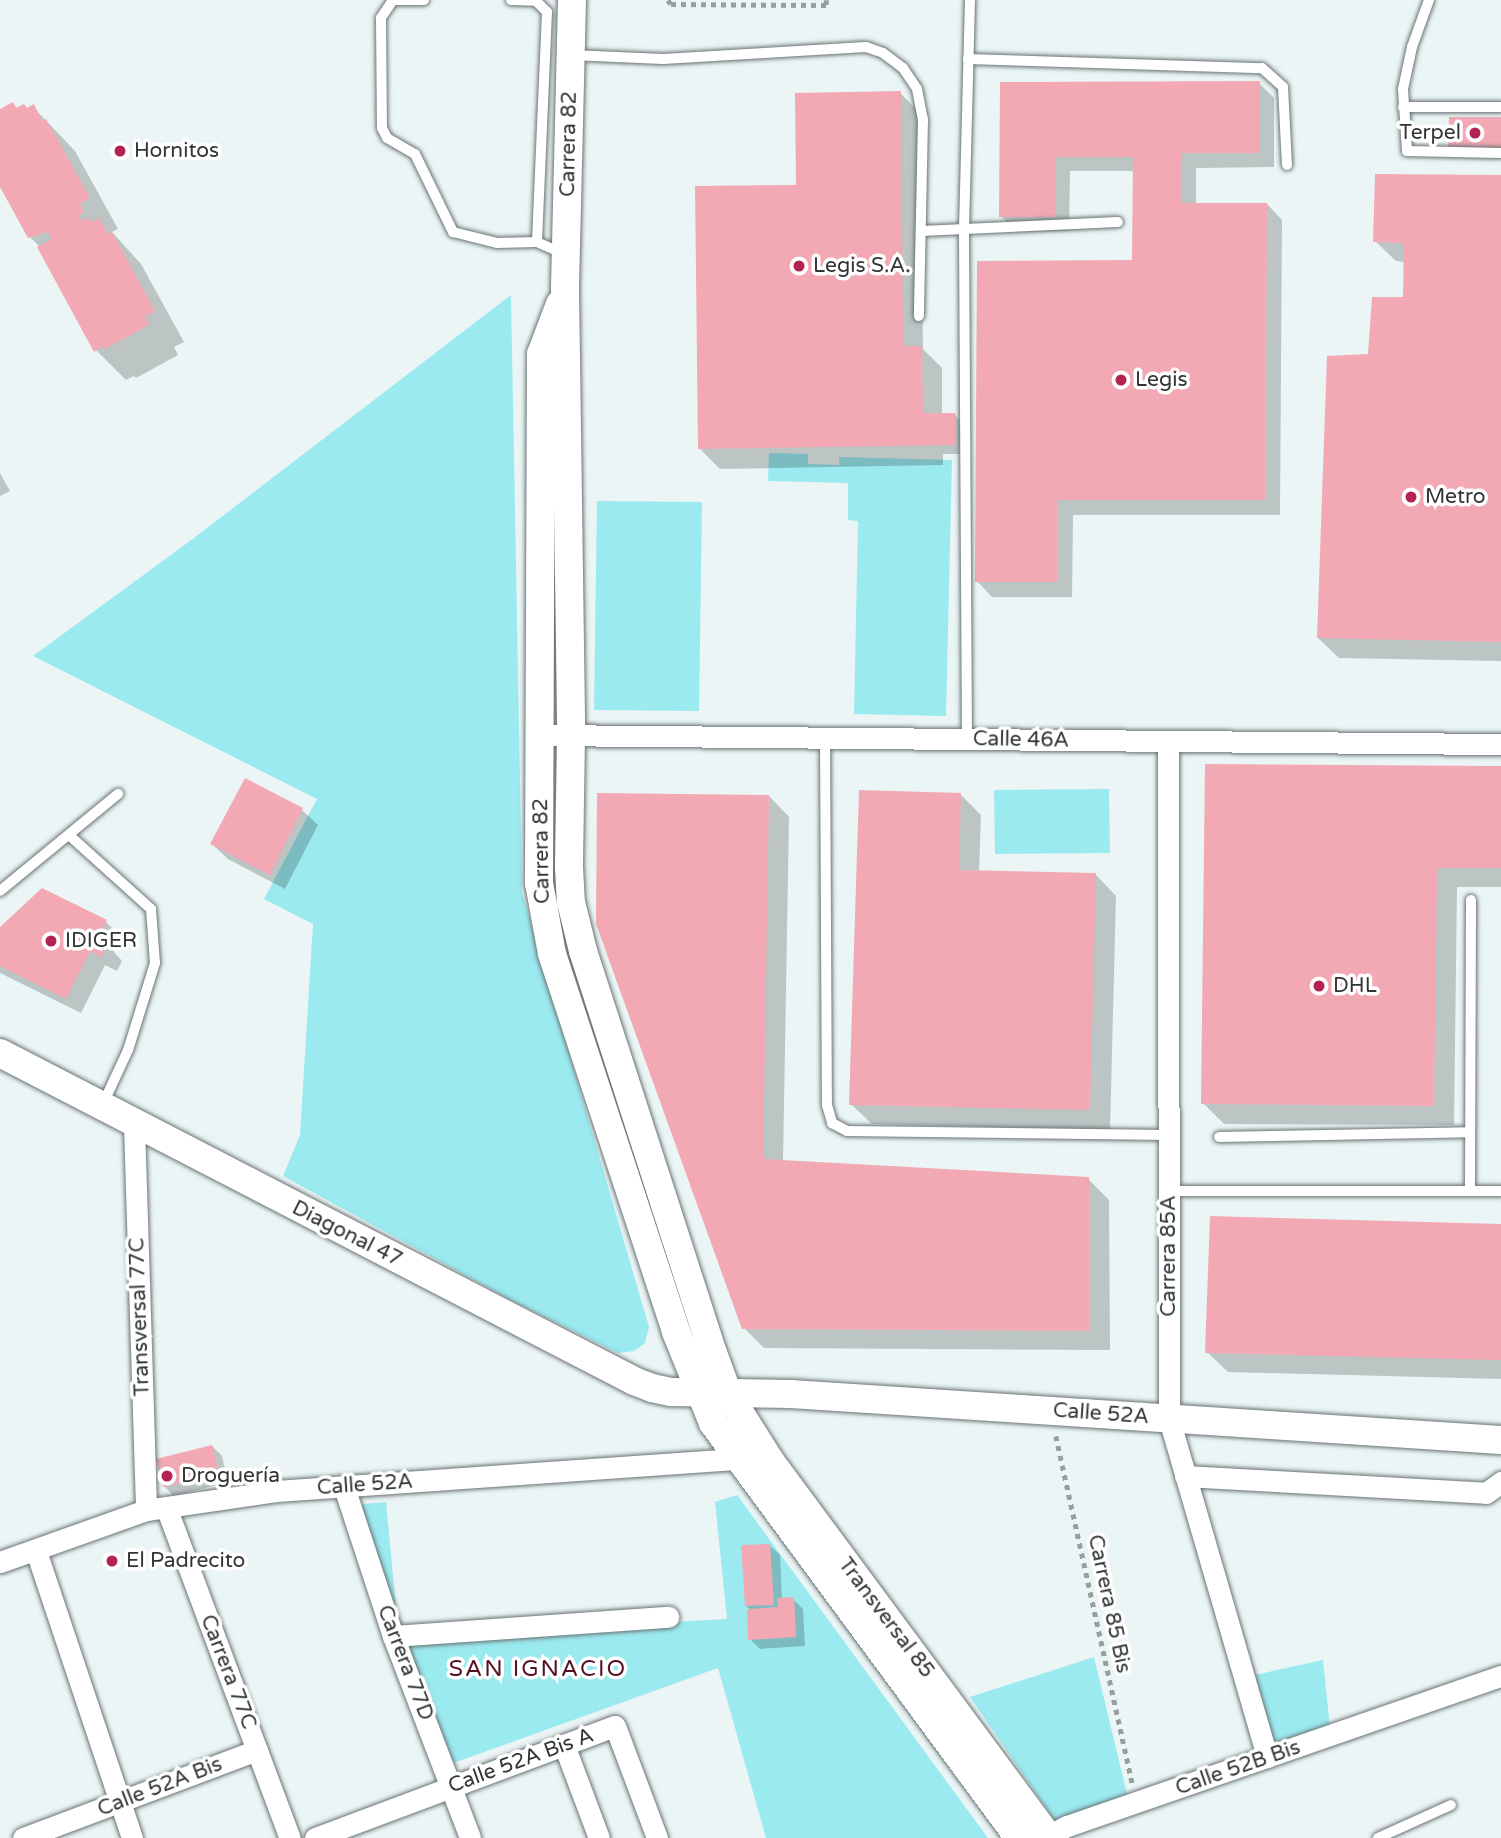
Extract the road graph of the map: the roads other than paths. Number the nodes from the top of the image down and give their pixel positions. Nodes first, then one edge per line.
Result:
1 (424, 0) edge
2 (510, 0) edge
3 (572, 0) edge
4 (970, 0) edge
5 (1429, 0) edge
6 (571, 55) junction
7 (968, 59) junction
8 (1403, 107) junction
9 (1501, 107) edge
10 (1501, 153) edge
11 (1287, 165) dead end
12 (1118, 222) dead end
13 (964, 229) junction
14 (920, 231) junction
15 (537, 242) junction
16 (566, 255) junction
17 (565, 288) junction
18 (919, 316) dead end
19 (541, 735) junction
20 (571, 736) junction
21 (825, 738) junction
22 (967, 740) junction
23 (1168, 742) junction
24 (1501, 744) edge
25 (118, 794) dead end
26 (70, 836) junction
27 (0, 891) edge
28 (1471, 900) dead end
29 (0, 1053) edge
30 (102, 1107) junction
31 (134, 1125) junction
32 (1469, 1132) junction
33 (1168, 1135) junction
34 (1219, 1137) dead end
35 (1169, 1191) junction
36 (1470, 1191) junction
37 (1501, 1191) edge
38 (700, 1393) junction
39 (728, 1394) junction
40 (1169, 1419) junction
41 (1501, 1440) edge
42 (739, 1459) junction
43 (1185, 1475) junction
44 (344, 1487) junction
45 (1499, 1493) edge
46 (156, 1509) junction
47 (36, 1551) junction
48 (0, 1562) edge
49 (668, 1617) dead end
50 (393, 1636) junction
51 (1501, 1676) edge
52 (565, 1745) junction
53 (257, 1750) junction
54 (1267, 1757) junction
55 (452, 1787) junction
56 (120, 1802) junction
57 (1451, 1805) dead end
58 (1049, 1837) edge
59 (23, 1838) edge
60 (132, 1838) edge
61 (290, 1838) edge
62 (315, 1838) edge
63 (470, 1838) edge
64 (599, 1838) edge
65 (657, 1838) edge
66 (1018, 1838) edge
67 (1378, 1838) edge

1 - 15 lane
2 - 15 lane
3 - 6 street, Carrera 82
4 - 7 lane
5 - 8 lane
6 - 14 lane
6 - 16 street, Carrera 82
7 - 11 lane
7 - 13 lane
8 - 9 lane
8 - 10 lane
12 - 13 lane
13 - 14 lane
13 - 22 lane
14 - 18 lane
15 - 16 lane
16 - 17 street, Carrera 82
17 - 19 street, Carrera 82
17 - 20 street, Carrera 82
19 - 20 street, Calle 46A
19 - 38 street, Carrera 82
20 - 21 street, Calle 46A
20 - 39 street, Carrera 82
21 - 22 street, Calle 46A
21 - 33 lane
22 - 23 street, Calle 46A
23 - 24 street, Calle 46A
23 - 33 street, Carrera 85A
25 - 26 lane
26 - 27 lane
26 - 30 lane
28 - 32 lane
29 - 30 street, Diagonal 47
30 - 31 street, Diagonal 47
31 - 38 street, Diagonal 47
31 - 46 street, Transversal 77C
32 - 34 lane
32 - 36 lane
33 - 35 street, Carrera 85A
35 - 36 lane
35 - 40 street, Carrera 85A
36 - 37 lane
38 - 39 street, Calle 52A
38 - 42 street, Transversal 85
39 - 40 street, Calle 52A
39 - 58 street, Transversal 85
40 - 41 street, Calle 52A
40 - 43 street, Carrera 85A
42 - 44 street, Calle 52A
42 - 66 street, Transversal 85
43 - 45 street
43 - 54 street, Carrera 85A
44 - 46 street, Calle 52A
44 - 50 street, Carrera 77D
46 - 47 street, Calle 52A
46 - 53 street, Carrera 77C
47 - 48 street, Calle 52A
47 - 56 street
49 - 50 street
50 - 55 street, Carrera 77D
51 - 54 street, Calle 52B Bis
52 - 55 street, Calle 52A Bis A
52 - 64 street
52 - 65 street, Calle 52A Bis A
53 - 56 street, Calle 52A Bis
53 - 61 street, Carrera 77C
54 - 58 street, Calle 52B Bis
55 - 62 street, Calle 52A Bis A
55 - 63 street, Carrera 77D
56 - 59 street, Calle 52A Bis
56 - 60 street
57 - 67 lane

